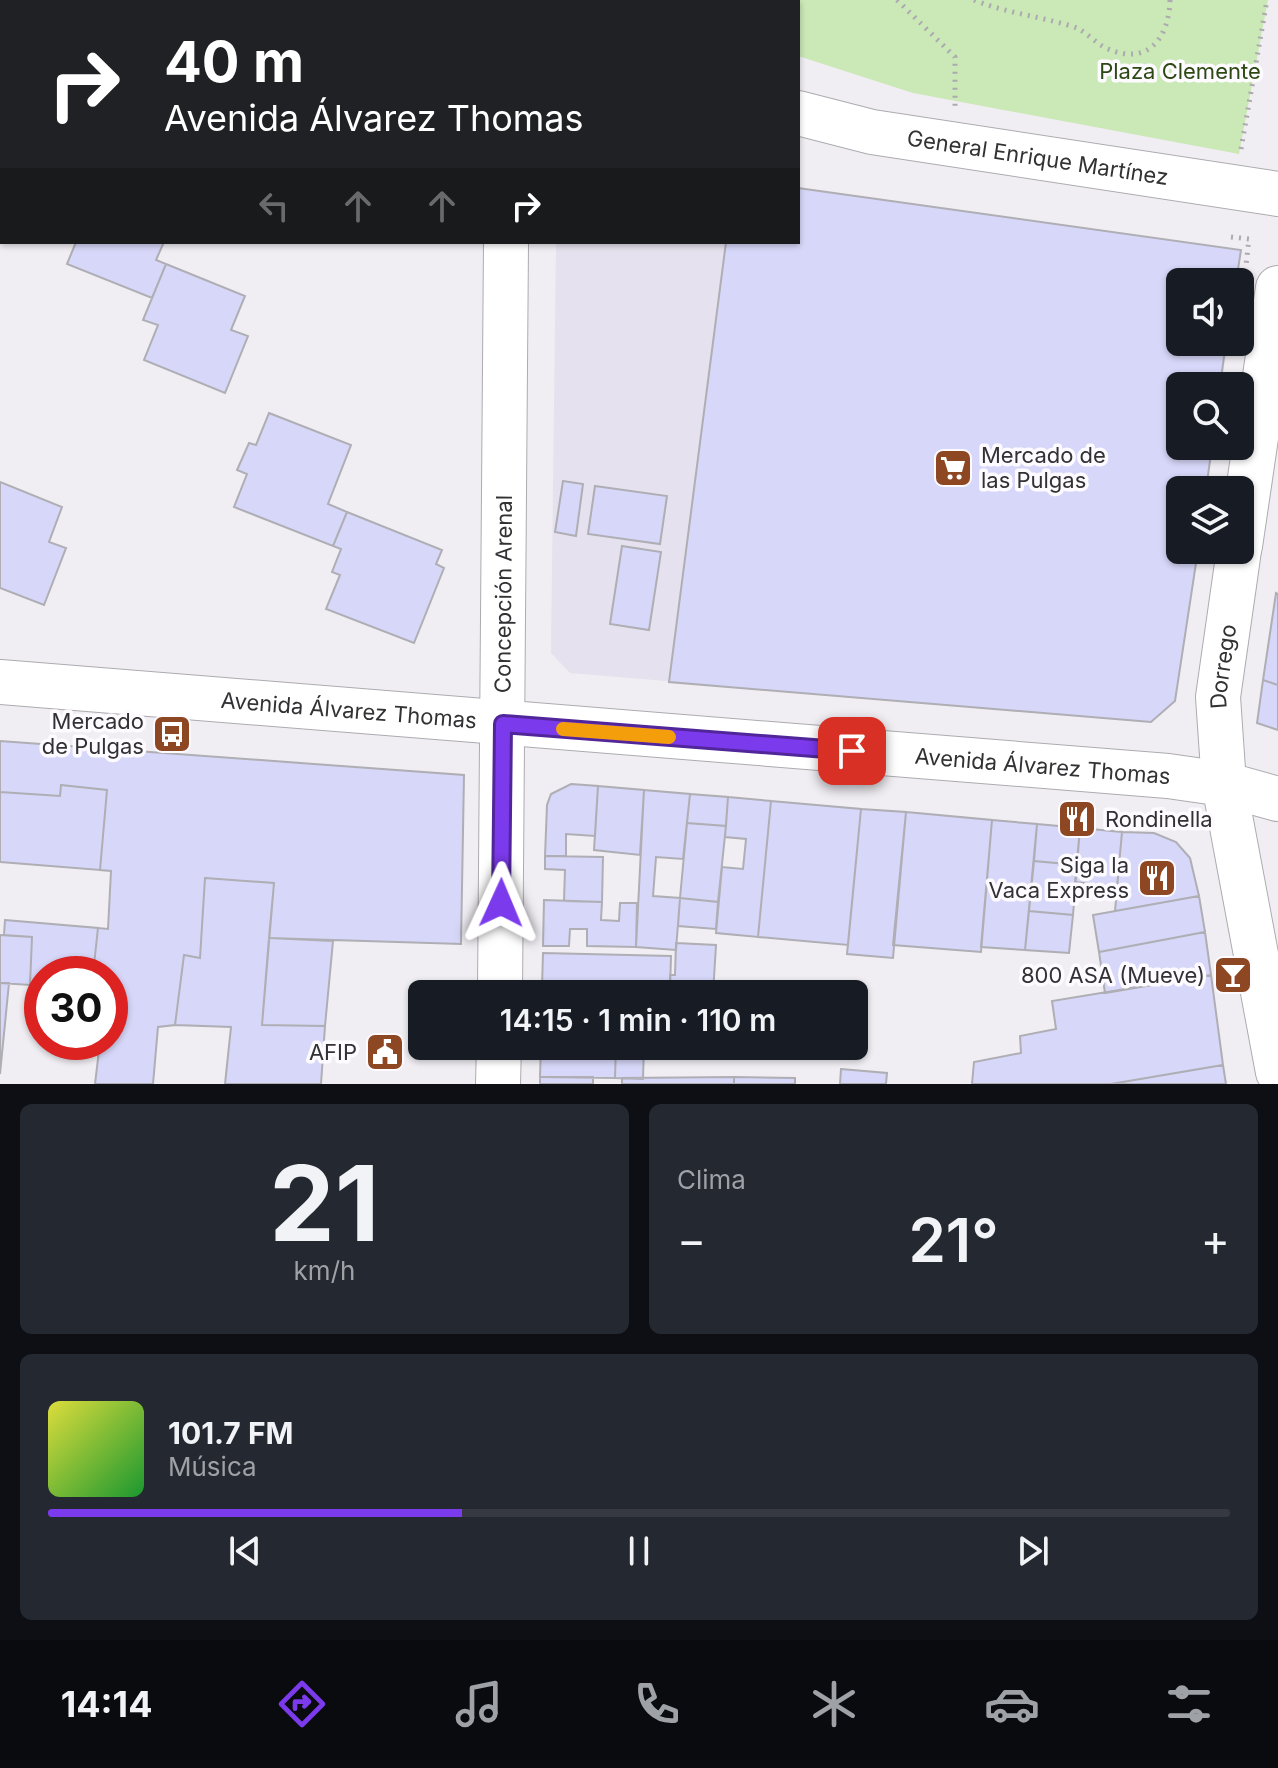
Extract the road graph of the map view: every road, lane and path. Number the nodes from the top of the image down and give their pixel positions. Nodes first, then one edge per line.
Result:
1 (897, 0) edge
2 (974, 0) edge
3 (1170, 0) edge
4 (1267, 0) edge
5 (800, 114) edge
6 (957, 143) junction
7 (1241, 151) dead end
8 (1278, 194) edge
9 (506, 244) edge
10 (1278, 288) edge
11 (1251, 476) edge
12 (1238, 564) edge
13 (0, 682) edge
14 (503, 724) junction
15 (1224, 784) junction
16 (1278, 799) edge
17 (500, 980) edge
18 (499, 1060) edge
19 (1278, 1072) edge
20 (498, 1084) edge

1 - 6 path
2 - 3 path
4 - 7 path
5 - 6 street, General Enrique Martínez
6 - 8 street, General Enrique Martínez
9 - 14 street, Concepción Arenal
10 - 11 street, Dorrego
12 - 15 street, Dorrego
13 - 14 street, Avenida Álvarez Thomas
14 - 15 street, Avenida Álvarez Thomas
14 - 17 street, Concepción Arenal
15 - 16 street, Avenida Álvarez Thomas
15 - 19 street, Dorrego
18 - 20 street

